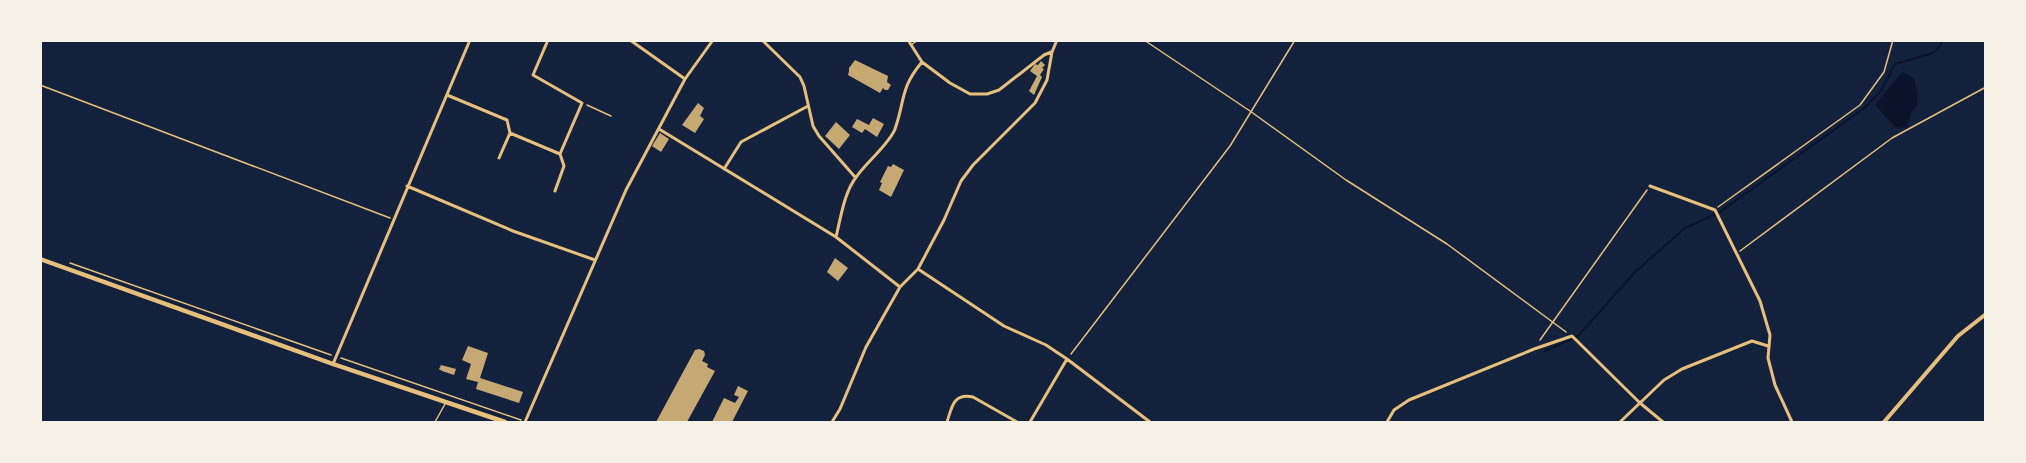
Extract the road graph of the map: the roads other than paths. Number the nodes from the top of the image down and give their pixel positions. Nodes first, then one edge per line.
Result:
1 (470, 40) edge
2 (548, 40) edge
3 (630, 40) edge
4 (762, 40) edge
5 (908, 40) edge
6 (918, 40) edge
7 (1049, 40) edge
8 (712, 41) edge
9 (1055, 42) edge
10 (911, 45) junction
11 (1052, 52) junction
12 (922, 62) junction
13 (685, 79) junction
14 (447, 95) junction
15 (808, 106) junction
16 (659, 129) junction
17 (510, 133) junction
18 (560, 154) junction
19 (499, 158) dead end
20 (724, 169) junction
21 (855, 177) junction
22 (408, 186) junction
23 (1650, 186) road end
24 (555, 191) dead end
25 (836, 237) junction
26 (40, 260) edge
27 (595, 260) junction
28 (918, 268) junction
29 (900, 287) junction
30 (1986, 314) edge
31 (1768, 346) junction
32 (1067, 359) junction
33 (333, 364) junction
34 (446, 403) junction
35 (1640, 403) junction
36 (525, 422) edge
37 (435, 423) edge
38 (505, 423) edge
39 (832, 423) edge
40 (947, 423) edge
41 (1017, 423) edge
42 (1030, 423) edge
43 (1150, 423) edge
44 (1387, 423) edge
45 (1620, 423) edge
46 (1663, 423) edge
47 (1792, 423) edge
48 (1884, 423) edge

1 - 14 street
2 - 18 street
3 - 13 street
4 - 15 street
5 - 10 street
6 - 10 lane
7 - 9 street
8 - 13 street
9 - 11 street
10 - 12 street
11 - 12 street
11 - 28 street
12 - 21 street
13 - 16 street
14 - 17 street
14 - 22 street
15 - 20 street
15 - 21 street
16 - 20 street
16 - 27 street
17 - 18 street
17 - 19 street
18 - 24 street
20 - 25 street
21 - 25 street
22 - 27 street
22 - 33 street
23 - 31 street
25 - 29 street
26 - 33 main road
27 - 36 street
28 - 29 street
28 - 32 street
29 - 39 street
30 - 48 street
31 - 35 street
31 - 47 street
32 - 42 street
32 - 43 street
33 - 34 main road
34 - 37 lane
34 - 38 main road
35 - 44 street
35 - 45 street
35 - 46 street
40 - 41 street

